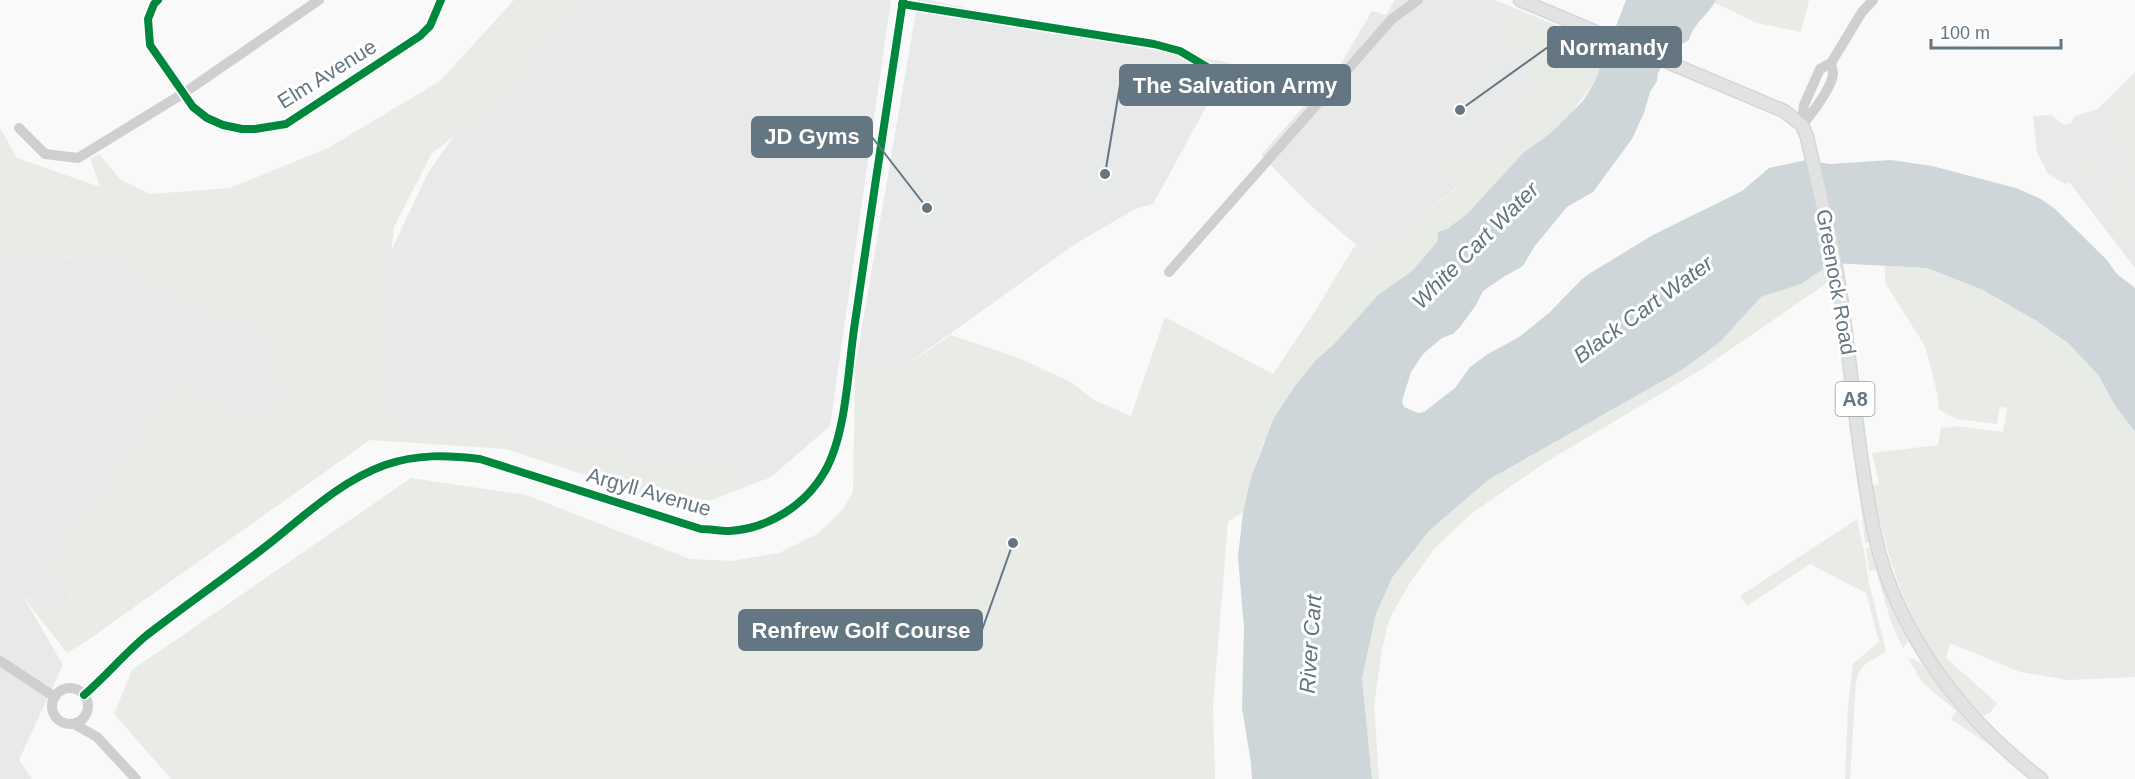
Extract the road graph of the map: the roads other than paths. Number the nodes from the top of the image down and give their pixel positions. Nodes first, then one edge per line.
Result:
1 (158, 0) edge
2 (319, 0) edge
3 (441, 0) edge
4 (1418, 0) edge
5 (1873, 0) edge
6 (1526, 1) edge
7 (902, 2) edge
8 (1298, 90) dead end
9 (184, 93) junction
10 (1802, 125) junction
11 (19, 128) dead end
12 (1169, 272) dead end
13 (0, 661) edge
14 (84, 695) junction
15 (55, 697) junction
16 (87, 713) junction
17 (74, 724) junction
18 (97, 737) junction
19 (136, 779) edge
20 (2041, 779) edge

1 - 9 street, Elm Avenue
2 - 9 street
3 - 9 street, Elm Avenue
4 - 12 street
5 - 10 street
6 - 10 main road
7 - 8 street
7 - 14 street, Argyll Avenue
9 - 11 street
10 - 20 main road, Greenock Road / A8
13 - 15 street
14 - 15 street
14 - 16 street
15 - 17 street
16 - 17 street
16 - 18 street
17 - 18 street
18 - 19 street

